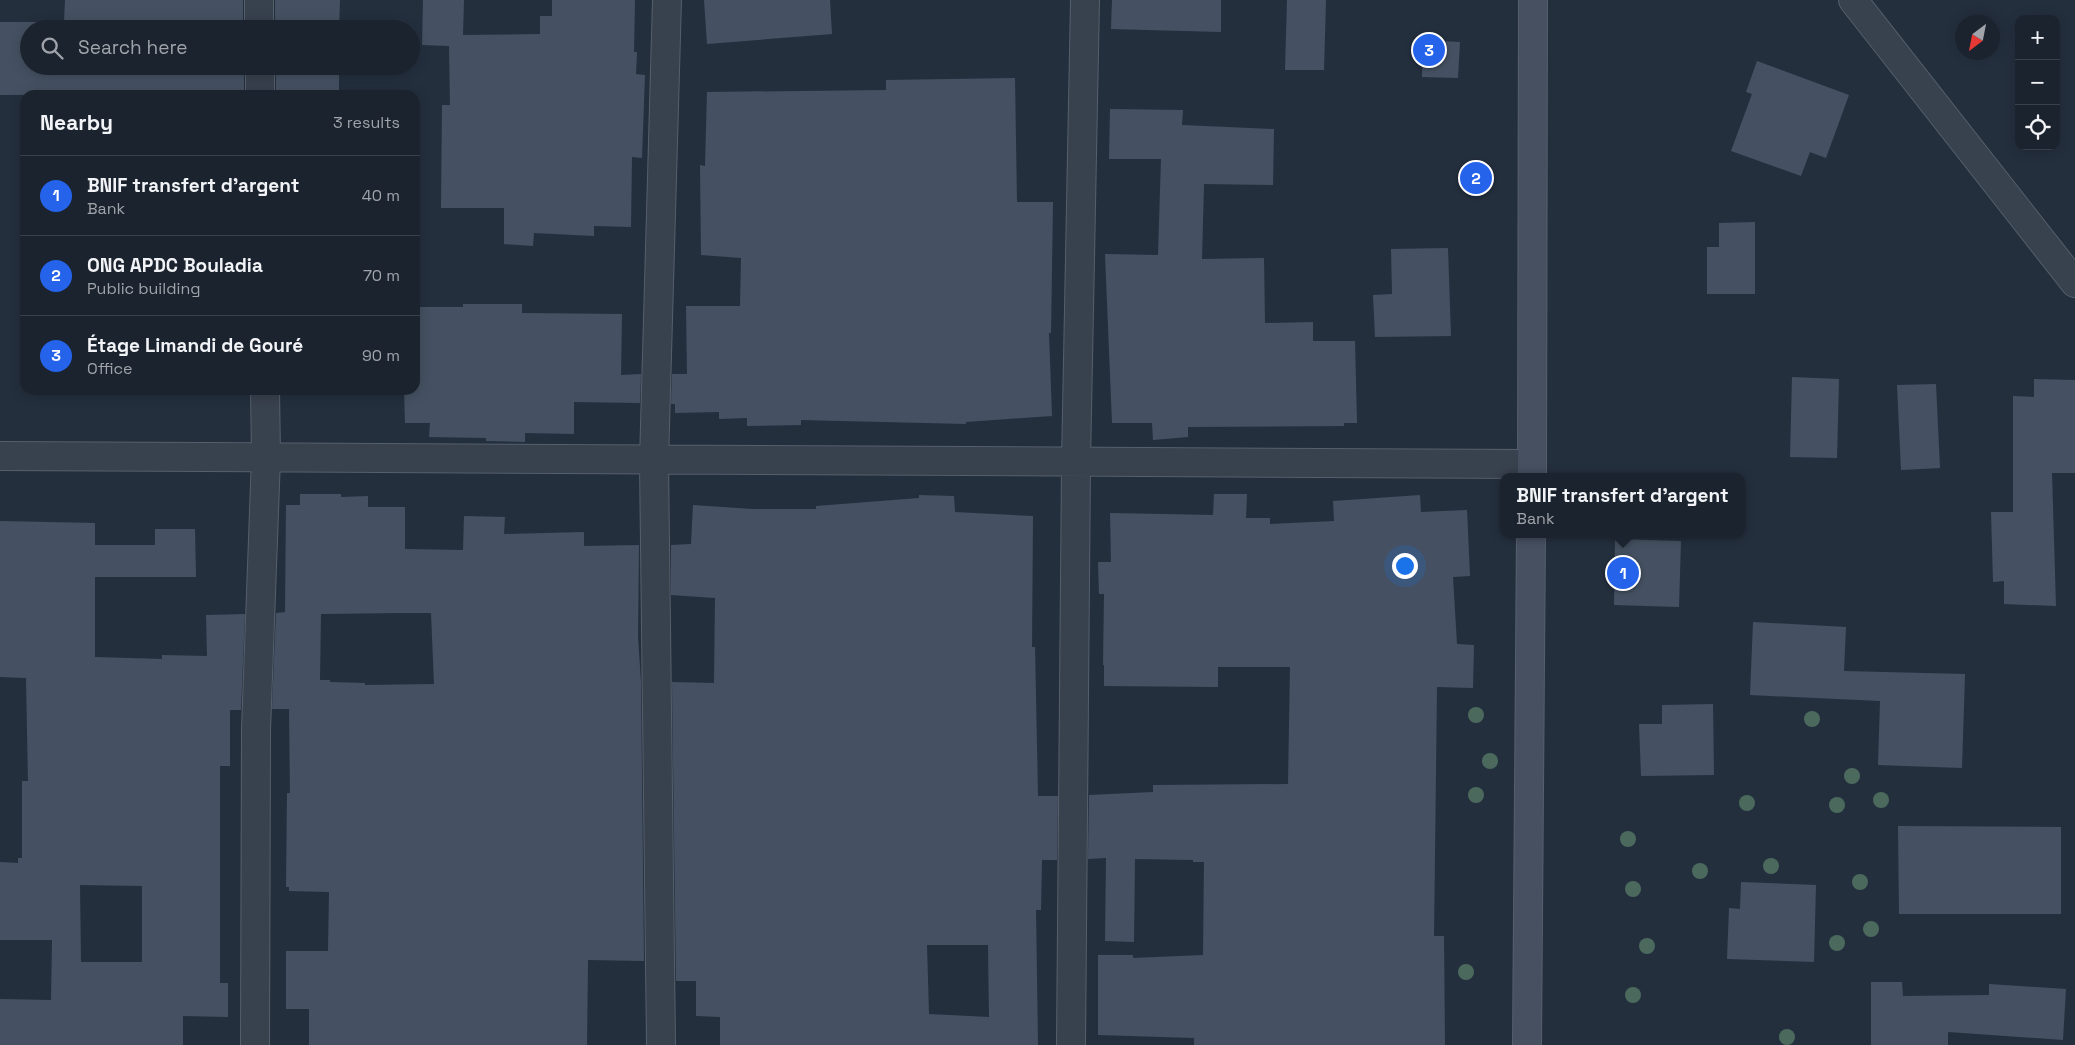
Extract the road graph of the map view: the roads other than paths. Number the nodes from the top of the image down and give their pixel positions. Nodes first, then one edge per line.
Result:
1 (259, 0) edge
2 (667, 0) edge
3 (1085, 0) edge
4 (1533, 0) edge
5 (1853, 0) edge
6 (259, 20) edge
7 (260, 75) edge
8 (260, 90) edge
9 (2075, 283) edge
10 (265, 395) edge
11 (0, 456) edge
12 (266, 457) junction
13 (654, 461) junction
14 (1076, 463) junction
15 (1532, 470) edge
16 (1532, 538) edge
17 (255, 1045) edge
18 (661, 1045) edge
19 (1071, 1045) edge
20 (1526, 1045) edge

1 - 6 street
2 - 13 street
3 - 14 street
4 - 15 street
5 - 9 street
7 - 8 street
10 - 12 street
11 - 12 street
12 - 13 street
12 - 17 street
13 - 14 street
13 - 18 street
14 - 15 street
14 - 19 street
16 - 20 street

